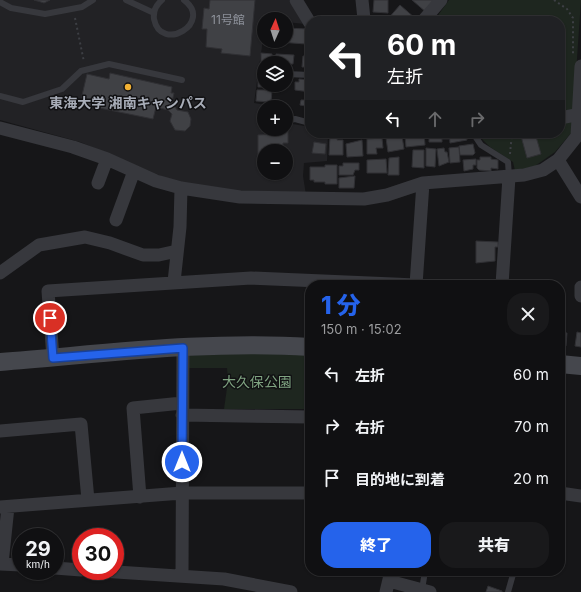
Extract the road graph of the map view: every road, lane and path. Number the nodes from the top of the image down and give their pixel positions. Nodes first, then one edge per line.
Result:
1 (92, 0) edge
2 (126, 0) edge
3 (162, 0) edge
4 (184, 0) edge
5 (296, 0) edge
6 (362, 0) edge
7 (441, 0) edge
8 (554, 0) edge
9 (0, 2) edge
10 (74, 9) junction
11 (154, 13) junction
12 (306, 16) edge
13 (364, 16) edge
14 (427, 16) edge
15 (577, 61) edge
16 (86, 70) junction
17 (293, 74) edge
18 (305, 75) edge
19 (182, 80) dead end
20 (0, 96) edge
21 (580, 113) edge
22 (565, 117) edge
23 (293, 119) edge
24 (305, 122) edge
25 (0, 128) edge
26 (476, 138) edge
27 (511, 138) edge
28 (107, 159) junction
29 (558, 160) junction
30 (508, 162) junction
31 (134, 170) junction
32 (509, 177) junction
33 (98, 183) dead end
34 (422, 184) junction
35 (181, 188) junction
36 (581, 197) edge
37 (116, 220) dead end
38 (177, 251) junction
39 (0, 273) edge
40 (416, 280) edge
41 (502, 280) edge
42 (305, 281) edge
43 (174, 282) junction
44 (581, 287) edge
45 (581, 296) edge
46 (305, 347) edge
47 (183, 348) junction
48 (53, 358) junction
49 (0, 362) edge
50 (565, 364) edge
51 (581, 366) edge
52 (182, 409) junction
53 (305, 417) edge
54 (0, 431) edge
55 (182, 493) junction
56 (305, 493) edge
57 (565, 494) edge
58 (581, 496) edge
59 (140, 497) junction
60 (88, 500) junction
61 (4, 507) edge
62 (1, 564) edge
63 (12, 565) edge
64 (124, 572) edge
65 (182, 575) junction
66 (425, 576) edge
67 (513, 576) edge
68 (389, 581) edge
69 (426, 591) edge
70 (291, 592) edge
71 (508, 592) edge

1 - 10 lane
2 - 11 lane
3 - 11 lane
4 - 11 lane
5 - 12 street
6 - 13 street
7 - 14 street
8 - 15 path
9 - 10 lane
10 - 16 path
15 - 21 street
16 - 19 lane
16 - 20 lane
17 - 18 lane
21 - 22 street
21 - 29 street
23 - 24 lane
25 - 28 street
26 - 30 lane
27 - 30 path
28 - 31 street
28 - 33 street
29 - 32 street
29 - 36 street
30 - 32 lane
31 - 35 street
31 - 37 street
32 - 34 street
32 - 41 street
34 - 35 street
34 - 40 street
35 - 38 street
38 - 39 street
38 - 43 street
42 - 43 street
43 - 48 street
44 - 45 street
46 - 47 street
47 - 48 street
47 - 52 street
48 - 49 street
50 - 51 street
52 - 53 street
52 - 55 street
52 - 59 street
54 - 60 street
55 - 56 street
55 - 59 street
55 - 65 street
57 - 58 street
59 - 60 street
60 - 61 street
61 - 62 street
62 - 63 street
64 - 65 street
65 - 70 street
66 - 69 lane
67 - 71 lane
68 - 69 street

